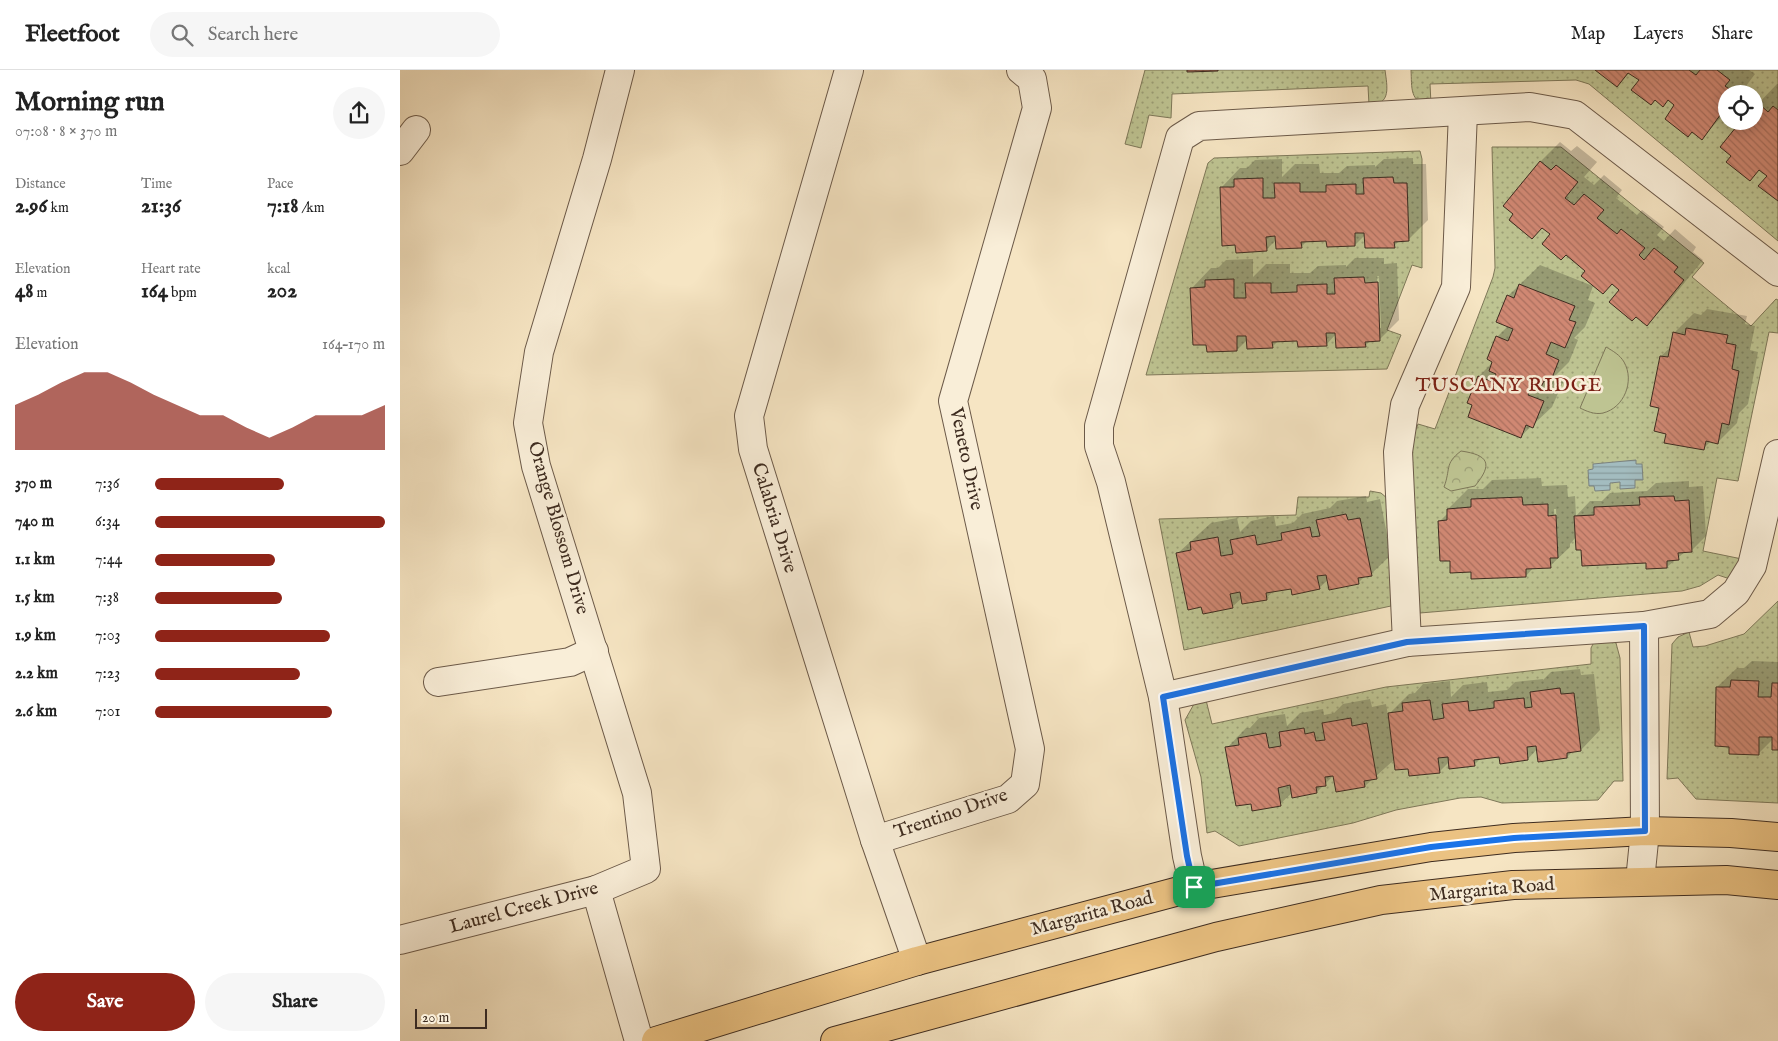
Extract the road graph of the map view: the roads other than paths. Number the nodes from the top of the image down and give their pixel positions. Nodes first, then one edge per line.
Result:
1 (620, 70) edge
2 (849, 70) edge
3 (1026, 75) edge
4 (1463, 112) junction
5 (1778, 272) edge
6 (1778, 454) edge
7 (1644, 626) junction
8 (1407, 642) junction
9 (594, 651) junction
10 (438, 682) dead end
11 (1163, 697) junction
12 (1025, 784) joint
13 (1645, 831) junction
14 (1778, 837) edge
15 (875, 840) junction
16 (646, 869) joint
17 (1640, 881) junction
18 (1778, 885) edge
19 (1194, 887) junction
20 (596, 890) junction
21 (400, 940) edge
22 (917, 961) junction
23 (639, 1041) edge
24 (656, 1041) edge
25 (835, 1041) edge

1 - 9 street, Orange Blossom Drive
2 - 15 street, Calabria Drive
3 - 12 street, Veneto Drive
4 - 5 street
4 - 8 street
4 - 11 street
6 - 7 street
7 - 8 street
7 - 13 street
8 - 11 street
9 - 10 street
9 - 16 street, Orange Blossom Drive
11 - 19 street
12 - 15 street, Trentino Drive
13 - 14 main road, Margarita Road
13 - 17 street
13 - 19 main road, Margarita Road
15 - 22 street, Calabria Drive
16 - 20 street, Laurel Creek Drive
17 - 18 main road, Margarita Road
17 - 25 main road, Margarita Road
19 - 22 main road, Margarita Road
20 - 21 street, Laurel Creek Drive
20 - 23 street
22 - 24 main road, Margarita Road

